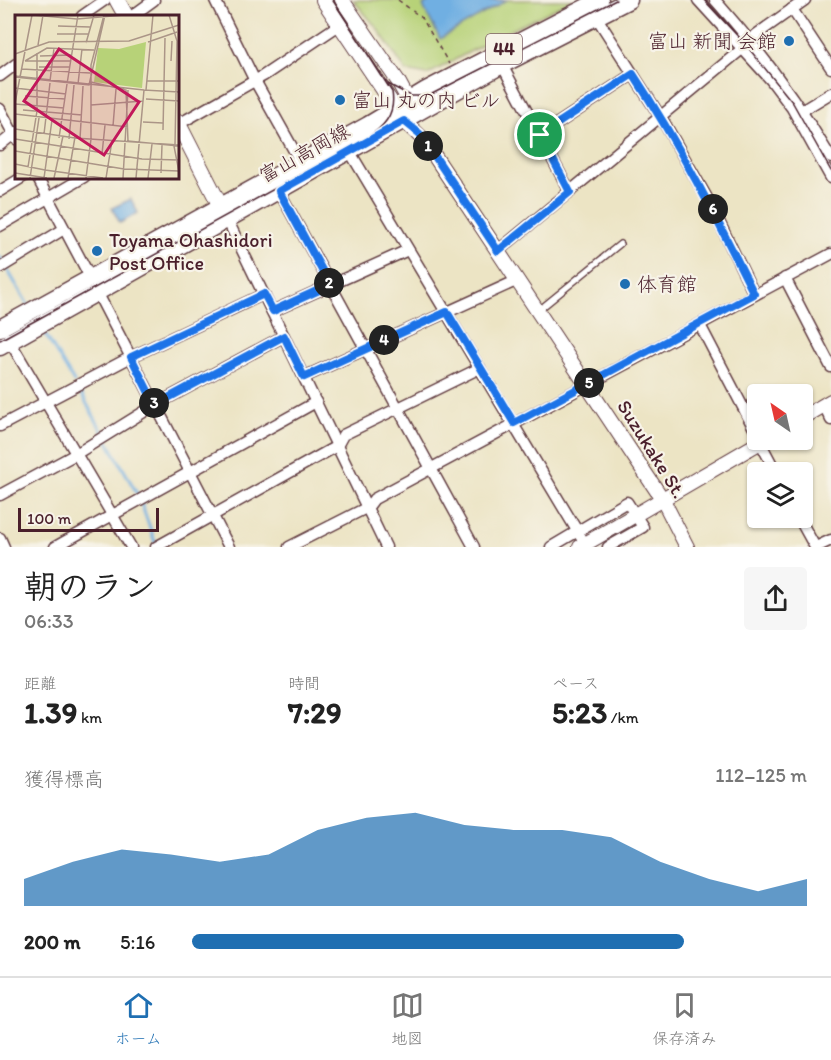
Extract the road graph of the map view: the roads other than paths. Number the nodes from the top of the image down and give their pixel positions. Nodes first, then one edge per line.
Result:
1 (105, 0) edge
2 (117, 0) edge
3 (154, 0) edge
4 (215, 0) edge
5 (323, 0) edge
6 (342, 0) edge
7 (600, 0) edge
8 (629, 0) edge
9 (698, 0) edge
10 (715, 0) edge
11 (805, 0) edge
12 (792, 9) junction
13 (83, 15) edge
14 (125, 15) edge
15 (133, 15) edge
16 (597, 18) junction
17 (339, 25) junction
18 (746, 45) junction
19 (15, 65) edge
20 (502, 65) junction
21 (831, 68) edge
22 (633, 74) junction
23 (0, 76) edge
24 (254, 79) junction
25 (831, 93) edge
26 (0, 109) edge
27 (803, 110) junction
28 (406, 111) junction
29 (661, 116) junction
30 (178, 123) edge
31 (15, 133) edge
32 (540, 135) junction
33 (15, 136) edge
34 (0, 145) edge
35 (350, 152) junction
36 (831, 158) edge
37 (301, 163) junction
38 (21, 178) edge
39 (38, 178) edge
40 (82, 178) edge
41 (831, 178) edge
42 (0, 191) edge
43 (279, 191) junction
44 (570, 192) junction
45 (47, 197) junction
46 (224, 213) junction
47 (0, 226) edge
48 (64, 229) junction
49 (620, 244) dead end
50 (408, 250) junction
51 (498, 251) junction
52 (831, 254) edge
53 (0, 268) edge
54 (785, 278) junction
55 (518, 280) junction
56 (94, 285) junction
57 (330, 285) junction
58 (264, 294) junction
59 (754, 294) junction
60 (273, 311) junction
61 (538, 311) junction
62 (447, 312) junction
63 (700, 326) junction
64 (2, 334) edge
65 (284, 336) junction
66 (365, 349) junction
67 (131, 357) junction
68 (831, 367) edge
69 (480, 368) junction
70 (304, 377) junction
71 (587, 384) junction
72 (45, 402) junction
73 (316, 402) junction
74 (828, 403) edge
75 (155, 405) junction
76 (397, 408) junction
77 (813, 412) edge
78 (747, 415) edge
79 (831, 420) edge
80 (514, 423) junction
81 (0, 426) edge
82 (338, 446) junction
83 (747, 447) edge
84 (76, 454) junction
85 (430, 468) junction
86 (189, 472) junction
87 (0, 495) edge
88 (663, 500) junction
89 (368, 507) junction
90 (212, 515) junction
91 (636, 515) junction
92 (112, 516) junction
93 (805, 528) edge
94 (578, 531) junction
95 (0, 538) edge
96 (831, 540) edge
97 (583, 545) edge
98 (4, 547) edge
99 (55, 547) edge
100 (131, 547) edge
101 (156, 547) edge
102 (229, 547) edge
103 (290, 547) edge
104 (386, 547) edge
105 (474, 547) edge
106 (551, 547) edge
107 (608, 547) edge
108 (687, 547) edge
109 (815, 547) edge

1 - 13 street
2 - 14 main road
3 - 15 street
4 - 24 street
5 - 17 street
6 - 28 street
7 - 28 main road, 富山高岡線 / 44
8 - 16 main road, 富山高岡線 / 44
9 - 18 street
10 - 18 street
11 - 12 street
12 - 18 street
12 - 21 street
16 - 20 main road, 富山高岡線 / 44
16 - 22 street
17 - 24 street
17 - 28 street
18 - 27 street
18 - 29 street
18 - 41 street
19 - 23 street
20 - 28 main road, 富山高岡線 / 44
20 - 32 street
22 - 29 street
22 - 32 street
24 - 30 street
24 - 37 street
25 - 27 street
26 - 31 street
27 - 36 street
28 - 35 main road, 富山高岡線 / 44
28 - 37 main road, 富山高岡線 / 44
28 - 51 street, Suzukake St.
29 - 44 street
29 - 59 street
30 - 46 main road
32 - 44 street
33 - 34 street
35 - 43 main road, 富山高岡線 / 44
35 - 50 street
37 - 46 main road, 富山高岡線 / 44
38 - 42 street
39 - 45 street
40 - 45 street
43 - 46 main road, 富山高岡線 / 44
43 - 57 street
44 - 51 street
45 - 47 street
45 - 48 street
46 - 56 main road, 富山高岡線 / 44
46 - 58 street
48 - 53 street
48 - 56 street
49 - 61 lane
50 - 57 street
50 - 62 street
51 - 55 street, Suzukake St.
52 - 54 street
54 - 59 street
54 - 68 street
55 - 61 street, Suzukake St.
55 - 62 street
56 - 64 main road, 富山高岡線 / 44
56 - 67 street
57 - 60 street
57 - 66 street
58 - 60 street
58 - 67 street
59 - 63 street
60 - 65 street
61 - 71 street, Suzukake St.
62 - 66 street
62 - 69 street
63 - 71 street
63 - 78 street
64 - 72 street
65 - 70 street
65 - 75 street
66 - 70 street
66 - 76 street
67 - 72 street
67 - 75 street
69 - 76 street
69 - 80 street
70 - 73 street
71 - 80 street
71 - 88 street, Suzukake St.
72 - 81 street
72 - 84 street
73 - 82 street
73 - 86 street
74 - 77 street
74 - 79 street
75 - 84 street
75 - 86 street
76 - 82 street
76 - 85 street
80 - 85 street
80 - 94 street
82 - 89 street
82 - 90 street
83 - 88 street
84 - 87 street
84 - 92 street
85 - 89 street
85 - 105 street
86 - 90 street
86 - 92 street
88 - 91 street
88 - 108 street, Suzukake St.
89 - 103 street
89 - 104 street
90 - 101 street
90 - 102 street
91 - 94 street
91 - 97 street
91 - 107 street
92 - 99 street
92 - 100 street
93 - 109 street
94 - 97 street
94 - 106 street
95 - 98 street
96 - 109 street

